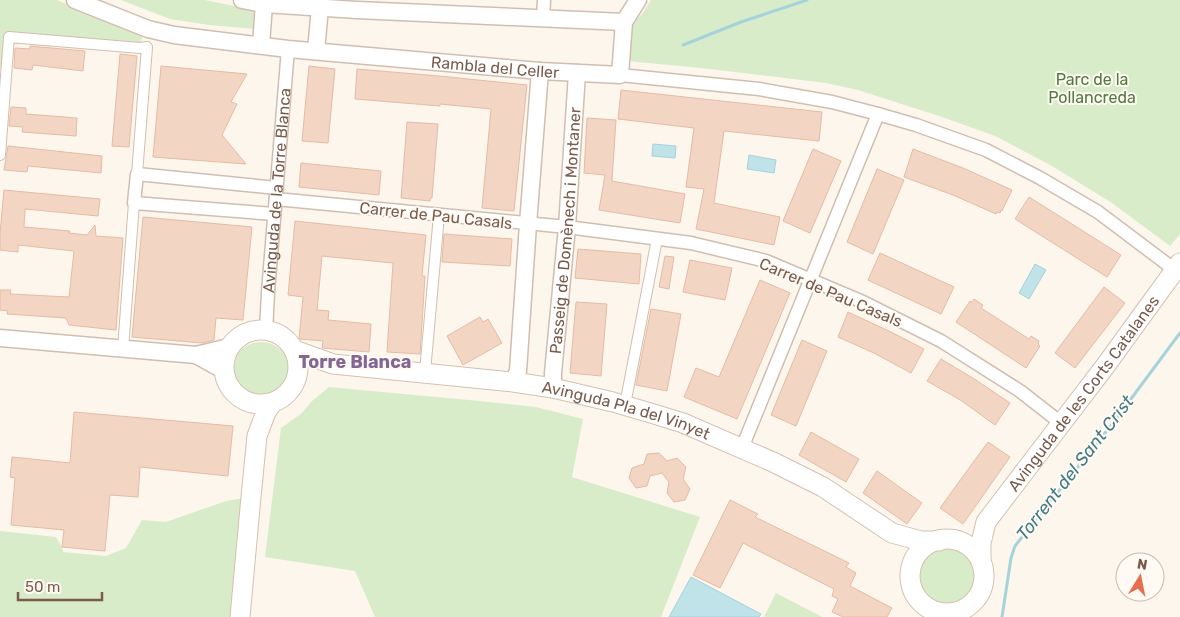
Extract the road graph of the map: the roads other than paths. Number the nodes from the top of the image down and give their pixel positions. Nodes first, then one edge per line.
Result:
1 (75, 0) edge
2 (242, 0) edge
3 (544, 0) edge
4 (638, 0) edge
5 (292, 3) edge
6 (264, 4) junction
7 (320, 8) junction
8 (543, 18) junction
9 (624, 22) junction
10 (261, 45) junction
11 (288, 49) junction
12 (316, 51) junction
13 (540, 71) junction
14 (576, 74) junction
15 (620, 75) junction
16 (878, 114) junction
17 (0, 155) edge
18 (136, 174) junction
19 (276, 193) junction
20 (134, 203) junction
21 (274, 214) junction
22 (439, 215) junction
23 (528, 224) junction
24 (567, 227) junction
25 (657, 239) junction
26 (1177, 266) edge
27 (810, 280) junction
28 (266, 332) junction
29 (0, 338) edge
30 (229, 347) junction
31 (123, 349) junction
32 (294, 350) junction
33 (196, 355) junction
34 (334, 364) junction
35 (223, 370) junction
36 (425, 372) junction
37 (296, 379) junction
38 (513, 382) junction
39 (553, 388) junction
40 (243, 400) junction
41 (272, 402) junction
42 (625, 405) junction
43 (1061, 423) junction
44 (257, 436) junction
45 (742, 448) junction
46 (986, 522) junction
47 (892, 533) junction
48 (946, 540) junction
49 (981, 561) junction
50 (912, 568) junction
51 (240, 617) edge

1 - 10 street, Rambla del Celler
2 - 6 street
3 - 8 street
4 - 9 street
5 - 6 street
5 - 7 street
6 - 10 street
7 - 8 street
7 - 12 street
8 - 9 street
9 - 15 street
10 - 11 street, Rambla del Celler
11 - 12 street, Rambla del Celler
11 - 19 street, Avinguda de la Torre Blanca
12 - 13 street, Rambla del Celler
13 - 14 street, Rambla del Celler
13 - 23 street
14 - 15 street, Rambla del Celler
14 - 24 street, Passeig de Domènech i Montaner
15 - 16 street
16 - 26 street
16 - 27 street
17 - 18 street
18 - 19 street, Carrer de Pau Casals
18 - 20 street
19 - 21 street, Avinguda de la Torre Blanca
19 - 22 street, Carrer de Pau Casals
20 - 21 street
20 - 31 street
21 - 28 street, Avinguda de la Torre Blanca
22 - 23 street, Carrer de Pau Casals
22 - 36 street
23 - 24 street, Carrer de Pau Casals
23 - 38 street
24 - 25 street, Carrer de Pau Casals
24 - 39 street, Passeig de Domènech i Montaner
25 - 27 street, Carrer de Pau Casals
25 - 42 street
26 - 43 main road, Avinguda de les Corts Catalanes
27 - 43 street, Carrer de Pau Casals
27 - 45 street
28 - 30 main road
28 - 32 main road
29 - 31 street
30 - 33 street
30 - 35 main road
31 - 33 street
32 - 34 main road, Avinguda Pla del Vinyet
32 - 37 main road
33 - 35 street
34 - 36 main road, Avinguda Pla del Vinyet
34 - 37 main road, Avinguda Pla del Vinyet
35 - 40 main road
36 - 38 main road, Avinguda Pla del Vinyet
37 - 41 main road
38 - 39 main road, Avinguda Pla del Vinyet
39 - 42 main road, Avinguda Pla del Vinyet
40 - 41 main road
40 - 44 main road
41 - 44 main road
42 - 45 main road, Avinguda Pla del Vinyet
43 - 46 main road, Avinguda de les Corts Catalanes
44 - 51 main road
45 - 47 main road, Avinguda Pla del Vinyet
46 - 48 main road, Avinguda de les Corts Catalanes
46 - 49 main road, Avinguda de les Corts Catalanes
47 - 48 main road, Avinguda Pla del Vinyet
47 - 50 main road, Avinguda Pla del Vinyet
48 - 49 main road
48 - 50 main road
49 - 50 main road

